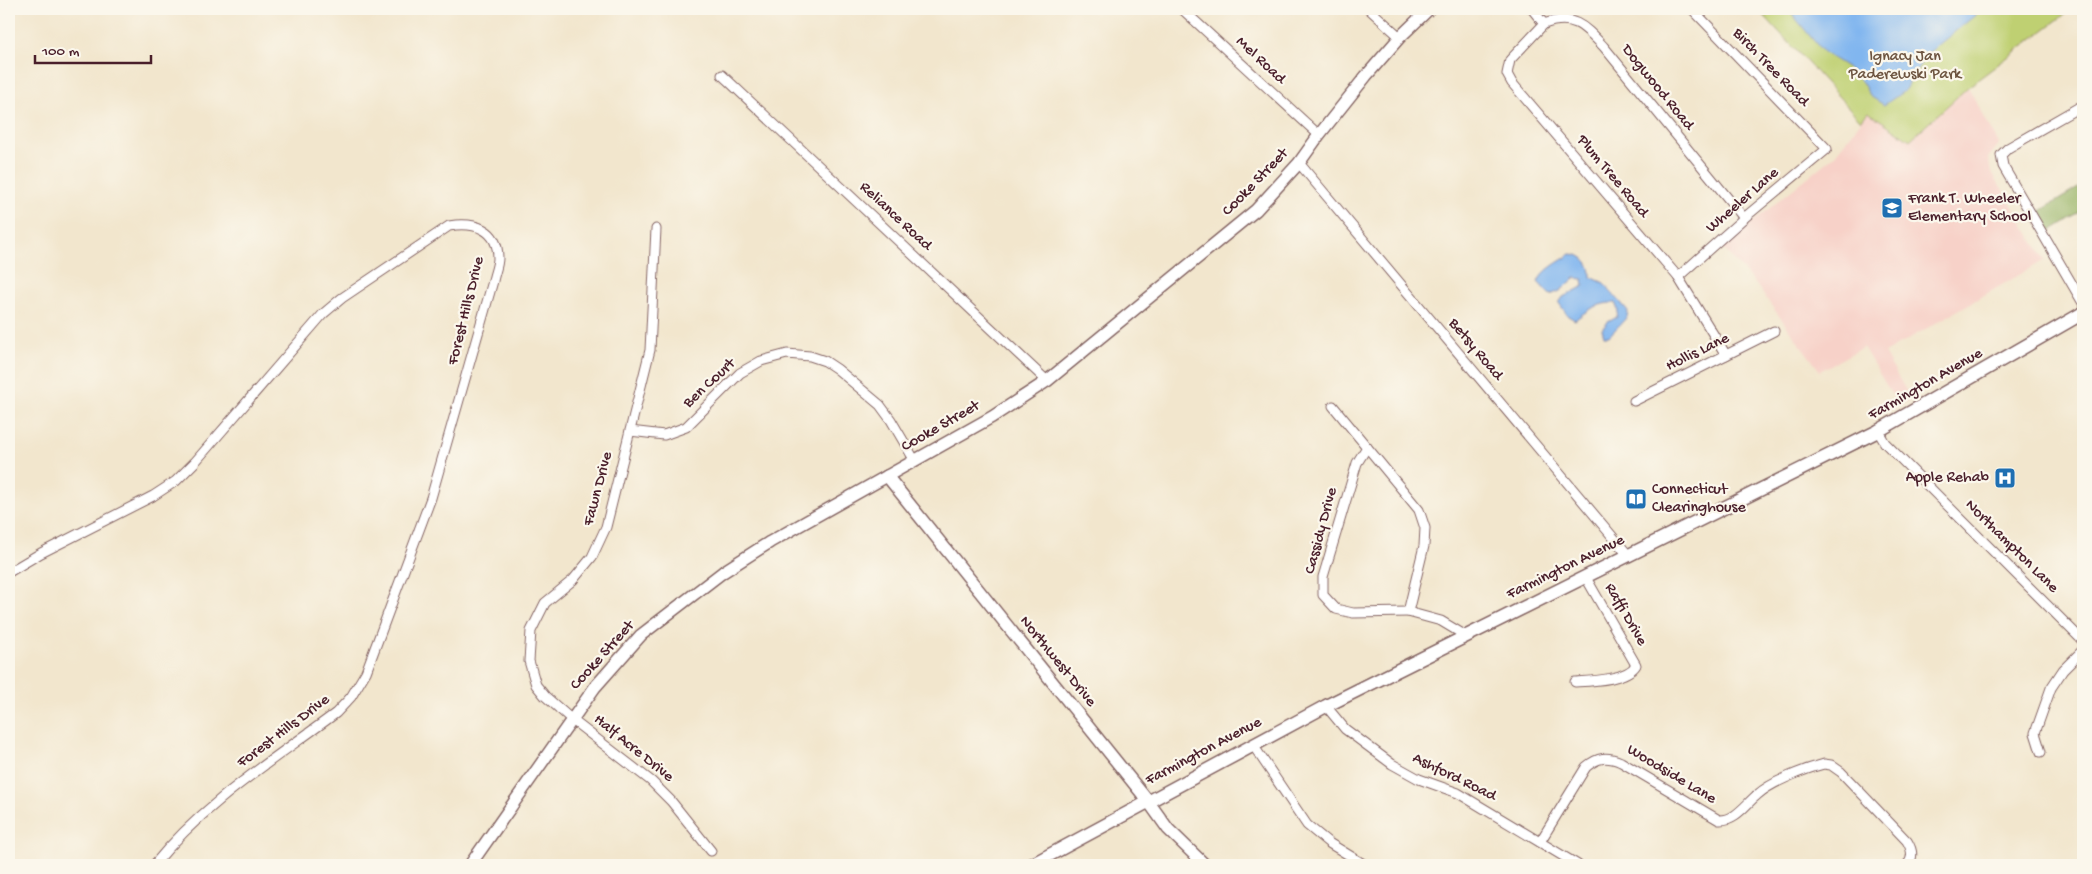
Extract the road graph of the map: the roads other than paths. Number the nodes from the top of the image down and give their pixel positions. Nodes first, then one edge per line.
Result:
1 (1182, 9) edge
2 (1369, 9) edge
3 (1430, 9) edge
4 (1532, 9) edge
5 (1692, 9) edge
6 (1544, 24) junction
7 (1400, 37) junction
8 (722, 75) dead end
9 (2083, 105) edge
10 (1319, 134) junction
11 (1828, 149) joint
12 (1299, 163) junction
13 (1744, 218) junction
14 (656, 229) dead end
15 (1678, 277) junction
16 (2083, 303) edge
17 (2083, 313) edge
18 (1774, 331) dead end
19 (1726, 355) junction
20 (1047, 381) junction
21 (1634, 401) dead end
22 (1332, 406) dead end
23 (630, 431) junction
24 (1878, 431) junction
25 (1367, 447) junction
26 (915, 461) junction
27 (887, 476) junction
28 (1628, 555) junction
29 (9, 572) edge
30 (1585, 576) junction
31 (1408, 612) junction
32 (1466, 636) junction
33 (2083, 641) edge
34 (2083, 650) edge
35 (1575, 682) dead end
36 (1326, 706) junction
37 (571, 719) junction
38 (1253, 745) junction
39 (2041, 752) dead end
40 (1148, 801) junction
41 (1540, 842) junction
42 (711, 852) dead end
43 (154, 865) edge
44 (470, 865) edge
45 (1031, 865) edge
46 (1205, 865) edge
47 (1365, 865) edge
48 (1578, 865) edge
49 (1907, 865) edge

1 - 10 street, Mel Road
2 - 7 street
3 - 7 main road, Cooke Street
4 - 6 street
5 - 11 street, Birch Tree Road
6 - 13 street, Dogwood Road
6 - 15 street, Plum Tree Road
7 - 10 main road, Cooke Street
8 - 20 street, Reliance Road
9 - 16 street
10 - 12 main road, Cooke Street
11 - 13 street, Wheeler Lane
12 - 20 main road, Cooke Street
12 - 28 street, Betsy Road
13 - 15 street, Wheeler Lane
14 - 23 street, Fawn Drive
15 - 19 street, Plum Tree Road
17 - 24 highway, Farmington Avenue
18 - 19 street, Hollis Lane
19 - 21 street, Hollis Lane
20 - 26 main road, Cooke Street
22 - 25 street
23 - 26 street, Ben Court
23 - 37 street, Fawn Drive
24 - 28 highway, Farmington Avenue
24 - 33 street, Northampton Lane
25 - 31 street
25 - 31 street, Cassidy Drive
26 - 27 main road, Cooke Street
27 - 37 main road, Cooke Street
27 - 40 main road, Northwest Drive
28 - 30 highway, Farmington Avenue
29 - 43 street, Forest Hills Drive
30 - 32 highway, Farmington Avenue
30 - 35 street, Raffi Drive
31 - 32 street, Cassidy Drive
32 - 36 highway, Farmington Avenue
34 - 39 street
36 - 38 highway, Farmington Avenue
36 - 41 street, Ashford Road
37 - 42 street, Half Acre Drive
37 - 44 main road, Cooke Street
38 - 40 highway, Farmington Avenue
38 - 47 street
40 - 45 highway, Farmington Avenue
40 - 46 main road, Northwest Drive
41 - 48 street, Ashford Road
41 - 49 street, Woodside Lane

